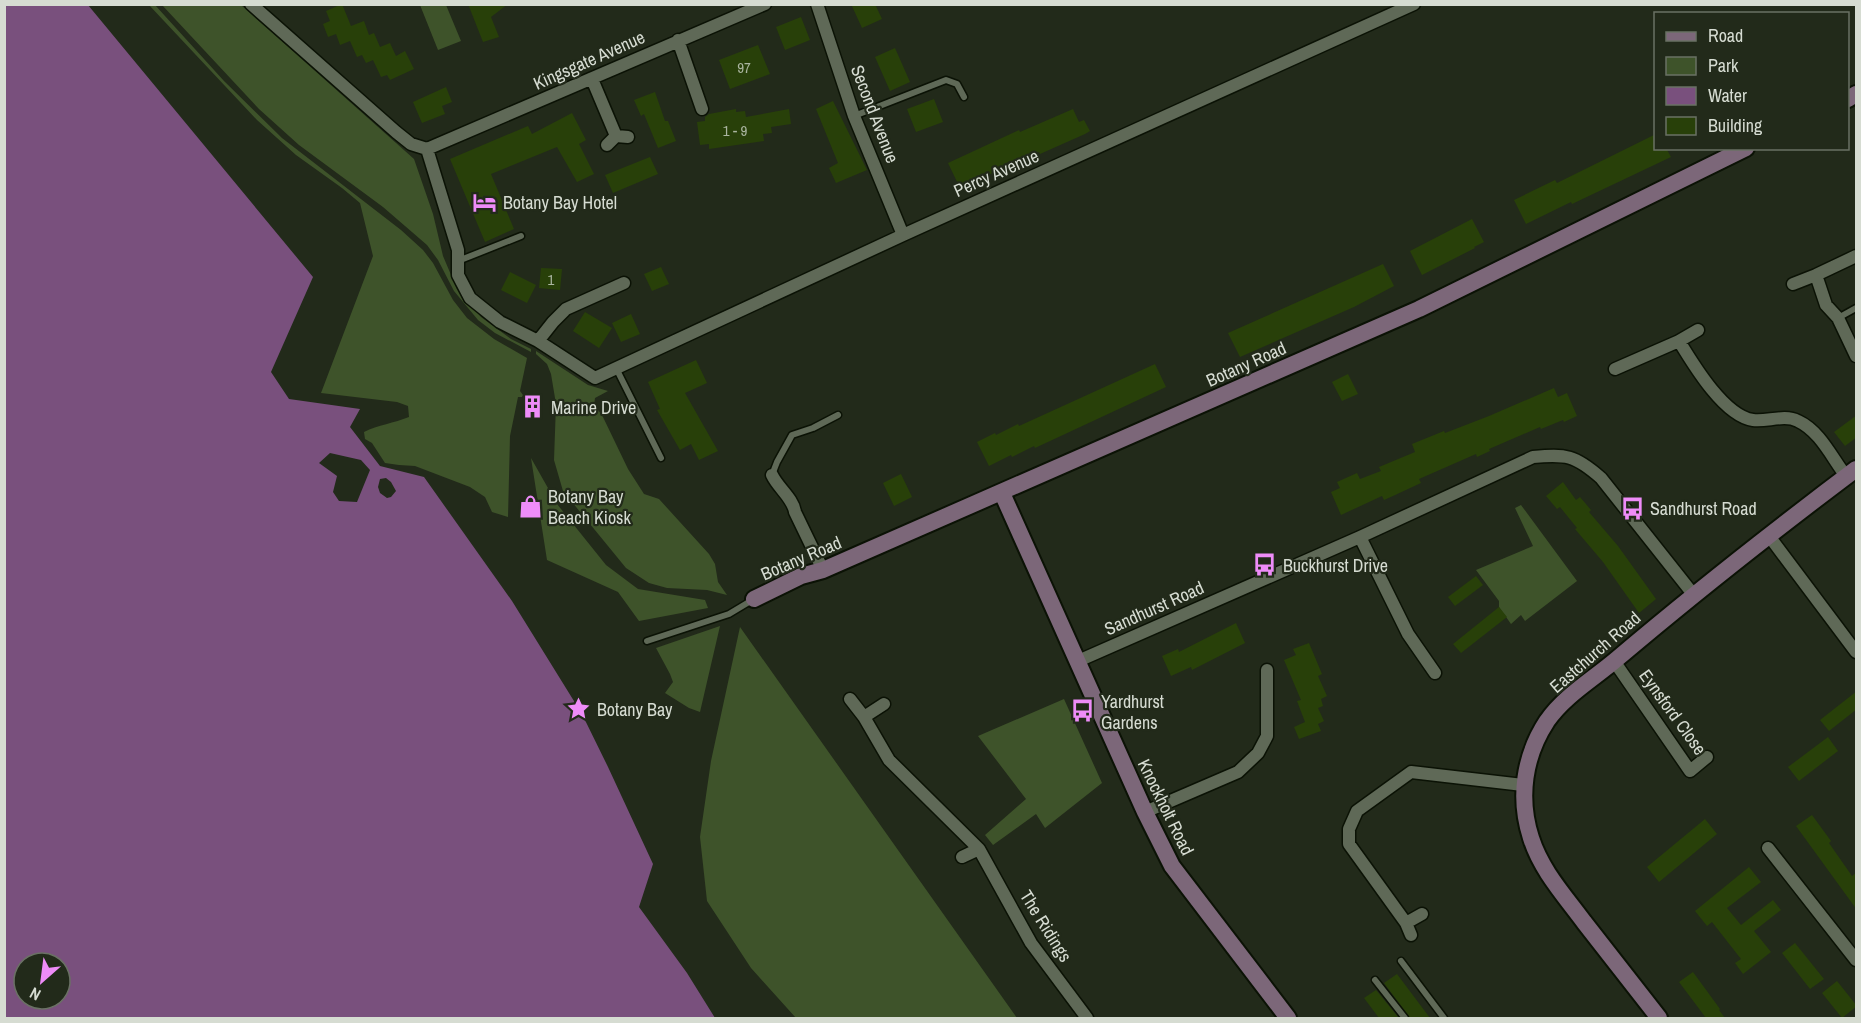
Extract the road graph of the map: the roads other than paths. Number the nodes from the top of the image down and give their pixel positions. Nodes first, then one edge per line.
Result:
1 (251, 4) edge
2 (765, 4) edge
3 (817, 4) edge
4 (1414, 4) edge
5 (678, 40) junction
6 (592, 79) junction
7 (964, 97) dead end
8 (702, 109) dead end
9 (854, 116) junction
10 (617, 139) dead end
11 (427, 149) junction
12 (1742, 150) edge
13 (903, 235) junction
14 (521, 236) dead end
15 (1857, 256) edge
16 (458, 261) junction
17 (1816, 275) junction
18 (624, 283) dead end
19 (1793, 284) dead end
20 (1857, 308) edge
21 (1838, 318) junction
22 (1698, 330) dead end
23 (538, 341) junction
24 (1679, 341) junction
25 (1857, 356) edge
26 (616, 368) junction
27 (1615, 369) dead end
28 (838, 416) dead end
29 (661, 458) dead end
30 (1852, 472) edge
31 (772, 475) joint
32 (1002, 493) junction
33 (1768, 536) junction
34 (1360, 537) junction
35 (823, 570) junction
36 (1693, 594) junction
37 (754, 599) joint
38 (647, 641) dead end
39 (1857, 652) edge
40 (1614, 661) junction
41 (1078, 662) junction
42 (1267, 670) dead end
43 (1436, 673) dead end
44 (850, 699) dead end
45 (884, 704) dead end
46 (864, 717) junction
47 (1707, 757) dead end
48 (1524, 785) junction
49 (1145, 813) junction
50 (1768, 848) dead end
51 (979, 849) junction
52 (962, 857) dead end
53 (1422, 914) dead end
54 (1857, 960) edge
55 (1401, 961) dead end
56 (1375, 980) dead end
57 (1087, 1018) edge
58 (1288, 1018) edge
59 (1405, 1018) edge
60 (1444, 1018) edge
61 (1659, 1018) edge

1 - 11 street
2 - 5 street, Kingsgate Avenue
3 - 9 street, Second Avenue
4 - 13 street, Percy Avenue
5 - 6 street, Kingsgate Avenue
5 - 8 street
6 - 10 street
6 - 11 street, Kingsgate Avenue
7 - 9 lane
9 - 13 street, Second Avenue
11 - 16 street
12 - 32 street, Botany Road
13 - 26 street, Percy Avenue
14 - 16 lane
15 - 17 street
16 - 23 street
17 - 19 street
17 - 21 street
18 - 23 street
20 - 21 lane
21 - 25 street
22 - 24 street
23 - 26 street, Percy Avenue
24 - 27 street
24 - 30 street
26 - 29 lane
28 - 31 lane
30 - 33 street, Eastchurch Road
31 - 35 street
32 - 35 street, Botany Road
32 - 41 street, Knockholt Road
33 - 36 street, Eastchurch Road
33 - 39 street
34 - 36 street, Sandhurst Road
34 - 41 street, Sandhurst Road
34 - 43 street
35 - 37 street, Botany Road
36 - 40 street, Eastchurch Road
37 - 38 lane
40 - 47 street, Eynsford Close
40 - 48 street, Eastchurch Road
41 - 49 street, Knockholt Road
42 - 49 street
44 - 46 street, The Ridings
45 - 46 street
46 - 51 street, The Ridings
48 - 53 street
48 - 61 street, Eastchurch Road
49 - 58 street, Knockholt Road
50 - 54 street
51 - 52 street
51 - 57 street, The Ridings
55 - 60 lane
56 - 59 lane

